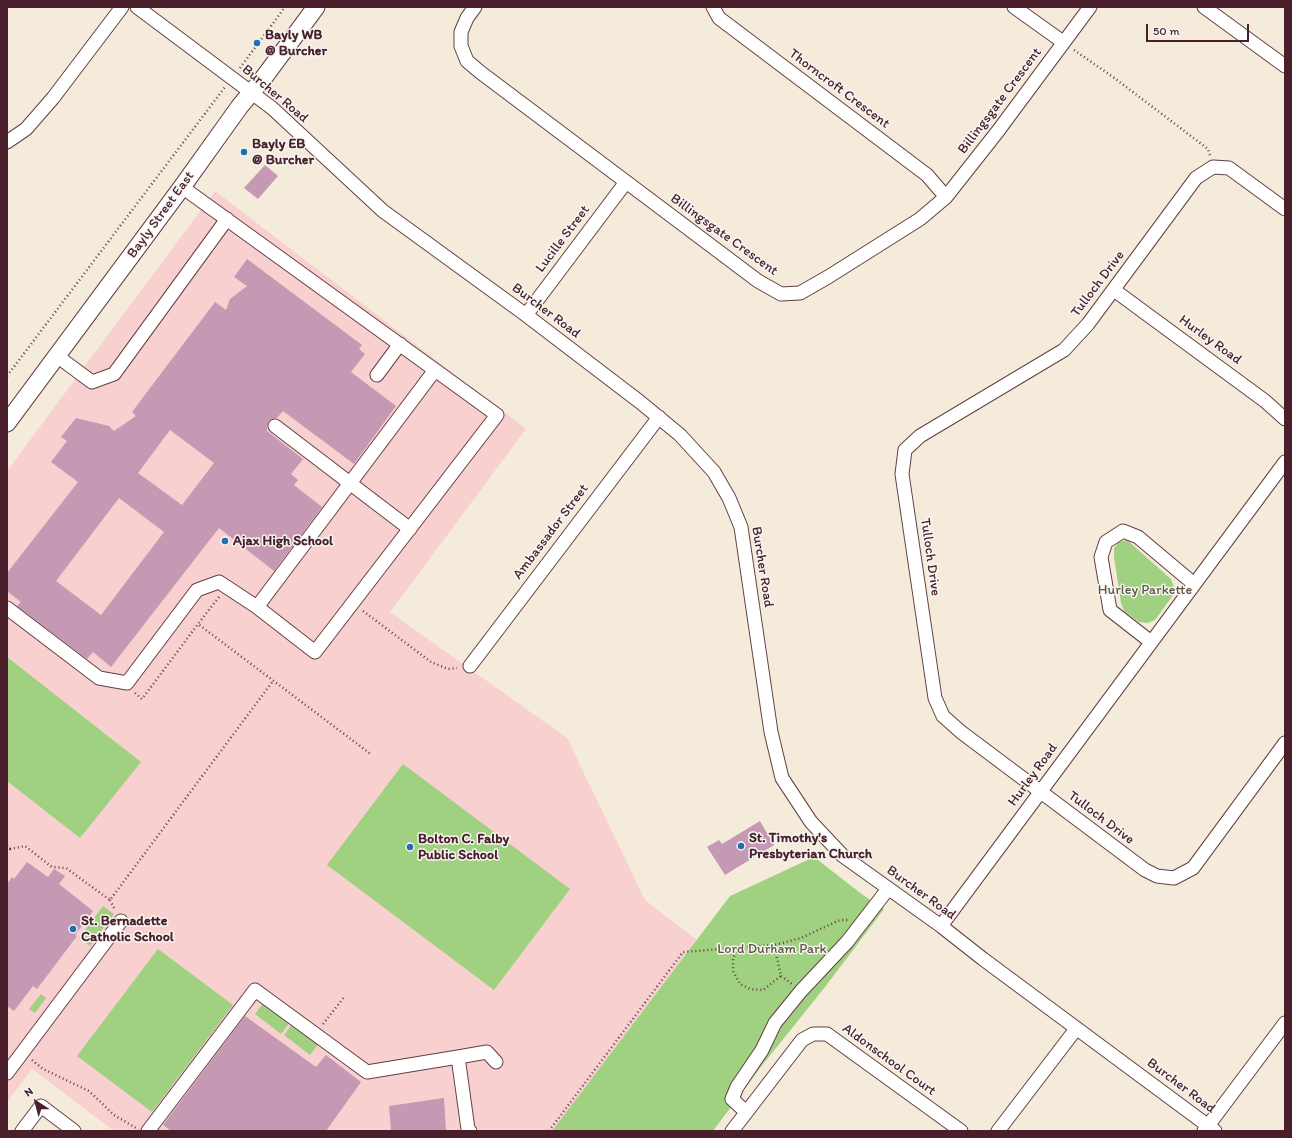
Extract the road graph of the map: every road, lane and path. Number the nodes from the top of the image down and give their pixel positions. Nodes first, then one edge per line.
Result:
1 (122, 7) edge
2 (137, 7) edge
3 (285, 7) edge
4 (316, 7) edge
5 (475, 7) edge
6 (713, 7) edge
7 (1014, 7) edge
8 (1090, 7) edge
9 (1204, 7) edge
10 (1063, 42) junction
11 (1285, 66) edge
12 (232, 79) junction
13 (251, 92) junction
14 (7, 142) edge
15 (1213, 167) junction
16 (626, 182) junction
17 (182, 187) junction
18 (946, 196) junction
19 (1285, 209) edge
20 (226, 219) junction
21 (1114, 290) junction
22 (526, 315) junction
23 (400, 344) junction
24 (57, 356) junction
25 (435, 370) junction
26 (377, 375) dead end
27 (7, 376) edge
28 (659, 417) junction
29 (1285, 419) edge
30 (7, 423) edge
31 (274, 426) dead end
32 (1285, 462) edge
33 (350, 484) junction
34 (410, 529) junction
35 (1194, 584) junction
36 (222, 594) dead end
37 (353, 603) junction
38 (7, 608) edge
39 (257, 608) junction
40 (198, 624) junction
41 (1151, 642) junction
42 (470, 666) joint
43 (273, 681) junction
44 (127, 683) junction
45 (1285, 743) edge
46 (372, 755) dead end
47 (1040, 792) junction
48 (7, 846) edge
49 (9, 849) edge
50 (888, 889) junction
51 (121, 921) dead end
52 (860, 924) junction
53 (941, 926) junction
54 (774, 945) junction
55 (737, 948) junction
56 (345, 996) dead end
57 (1285, 1023) edge
58 (1076, 1029) junction
59 (315, 1034) junction
60 (23, 1052) junction
61 (458, 1057) junction
62 (496, 1062) dead end
63 (7, 1073) edge
64 (746, 1112) junction
65 (57, 1125) edge
66 (947, 1127) edge
67 (1209, 1129) edge
68 (22, 1131) edge
69 (74, 1131) edge
70 (141, 1131) edge
71 (148, 1131) edge
72 (470, 1131) edge
73 (549, 1131) edge
74 (732, 1131) edge
75 (961, 1131) edge
76 (998, 1131) edge

1 - 14 street
2 - 12 street, Burcher Road
3 - 12 path
4 - 13 main road, Bayly Street East
5 - 16 street, Billingsgate Crescent
6 - 18 street, Thorncroft Crescent
7 - 10 street
8 - 10 street, Billingsgate Crescent
9 - 11 street
10 - 15 path
10 - 18 street, Billingsgate Crescent
12 - 13 street, Burcher Road
12 - 27 path
13 - 17 main road, Bayly Street East
13 - 22 street, Burcher Road
15 - 19 street
15 - 21 street, Tulloch Drive
16 - 18 street, Billingsgate Crescent
16 - 22 street, Lucille Street
17 - 20 street
17 - 24 main road, Bayly Street East
20 - 23 street
20 - 24 street
21 - 29 street, Hurley Road
21 - 47 street, Tulloch Drive
22 - 28 street, Burcher Road
23 - 25 street
23 - 26 street
24 - 30 main road, Bayly Street East
25 - 33 street
25 - 34 street
28 - 42 street, Ambassador Street
28 - 50 street, Burcher Road
31 - 33 street
32 - 35 street, Hurley Road
33 - 34 street
33 - 39 street
34 - 37 street
35 - 41 street, Hurley Road
35 - 41 street
36 - 40 path
37 - 39 street
37 - 42 path
38 - 44 street
39 - 44 street
40 - 43 path
40 - 44 path
41 - 47 street, Hurley Road
43 - 46 path
43 - 49 path
45 - 47 street, Tulloch Drive
47 - 53 street, Hurley Road
48 - 49 path
50 - 52 street
50 - 53 street, Burcher Road
51 - 60 street
52 - 54 path
52 - 64 street
53 - 58 street, Burcher Road
54 - 55 path
54 - 55 path
55 - 73 path
56 - 59 path
57 - 67 street
58 - 67 street, Burcher Road
58 - 76 street
59 - 61 street
59 - 71 street
60 - 63 street
60 - 70 path
61 - 62 street
61 - 72 street
64 - 66 street, Aldonschool Court
64 - 74 street, Aldonschool Court
65 - 68 street
65 - 69 street
66 - 75 street, Aldonschool Court

